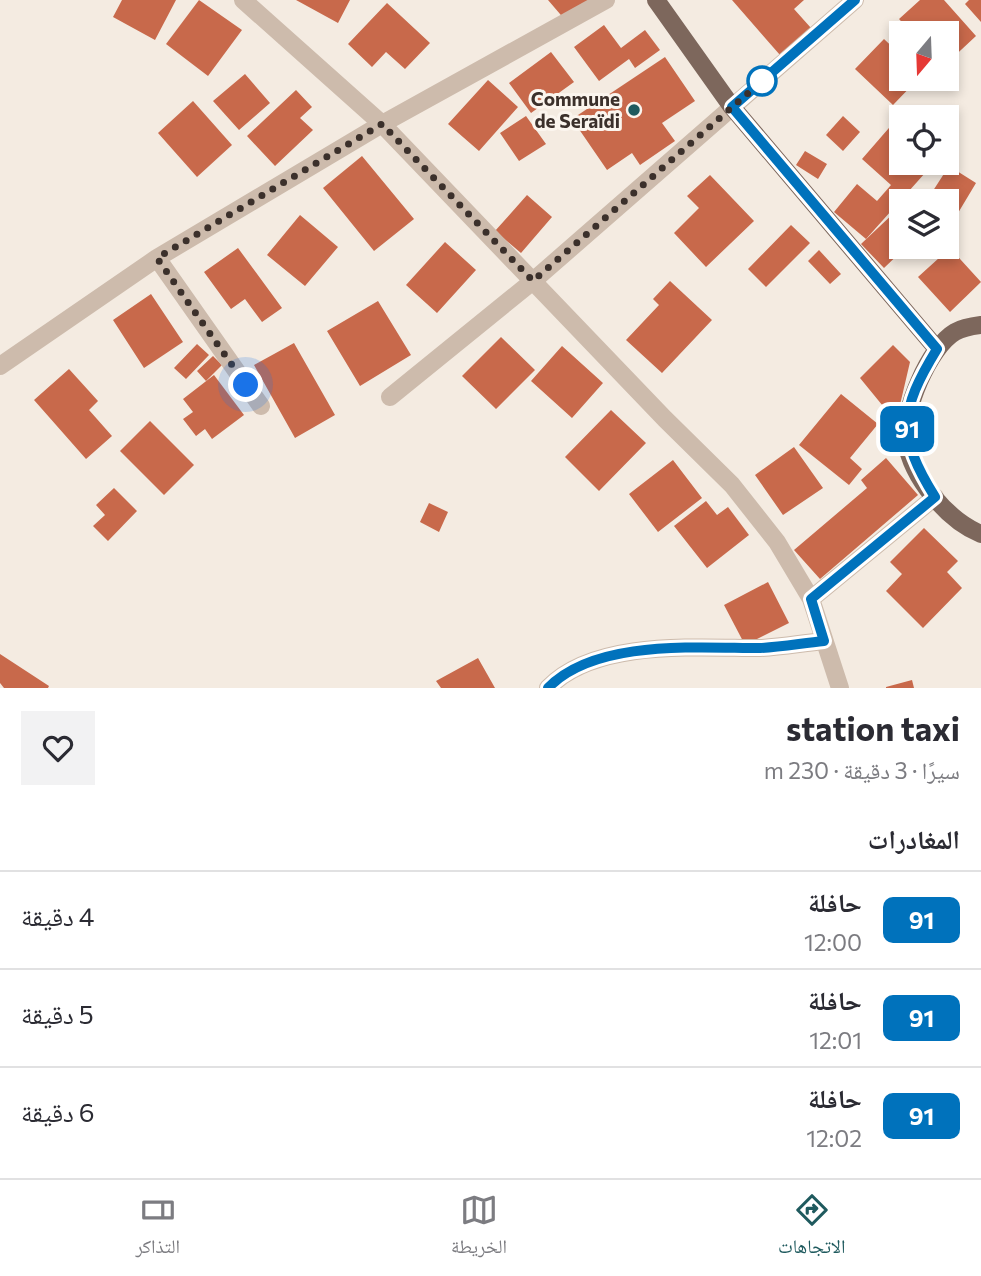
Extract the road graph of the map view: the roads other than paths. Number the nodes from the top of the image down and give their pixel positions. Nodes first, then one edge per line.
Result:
1 (243, 0) edge
2 (606, 0) edge
3 (656, 0) edge
4 (855, 0) edge
5 (732, 107) junction
6 (382, 124) junction
7 (157, 258) junction
8 (533, 281) junction
9 (981, 325) edge
10 (937, 349) junction
11 (0, 366) edge
12 (390, 397) dead end
13 (261, 406) dead end
14 (935, 497) junction
15 (981, 534) edge
16 (811, 599) junction
17 (824, 641) junction
18 (548, 688) edge
19 (841, 688) edge

1 - 6 street
2 - 6 street
3 - 5 main road
4 - 5 street
5 - 8 street
5 - 10 main road
6 - 7 street
6 - 8 street
7 - 11 street
7 - 13 street
8 - 12 street
8 - 16 street
9 - 10 main road
10 - 14 main road
14 - 15 main road
14 - 16 street
16 - 17 street
17 - 18 street
17 - 19 street

